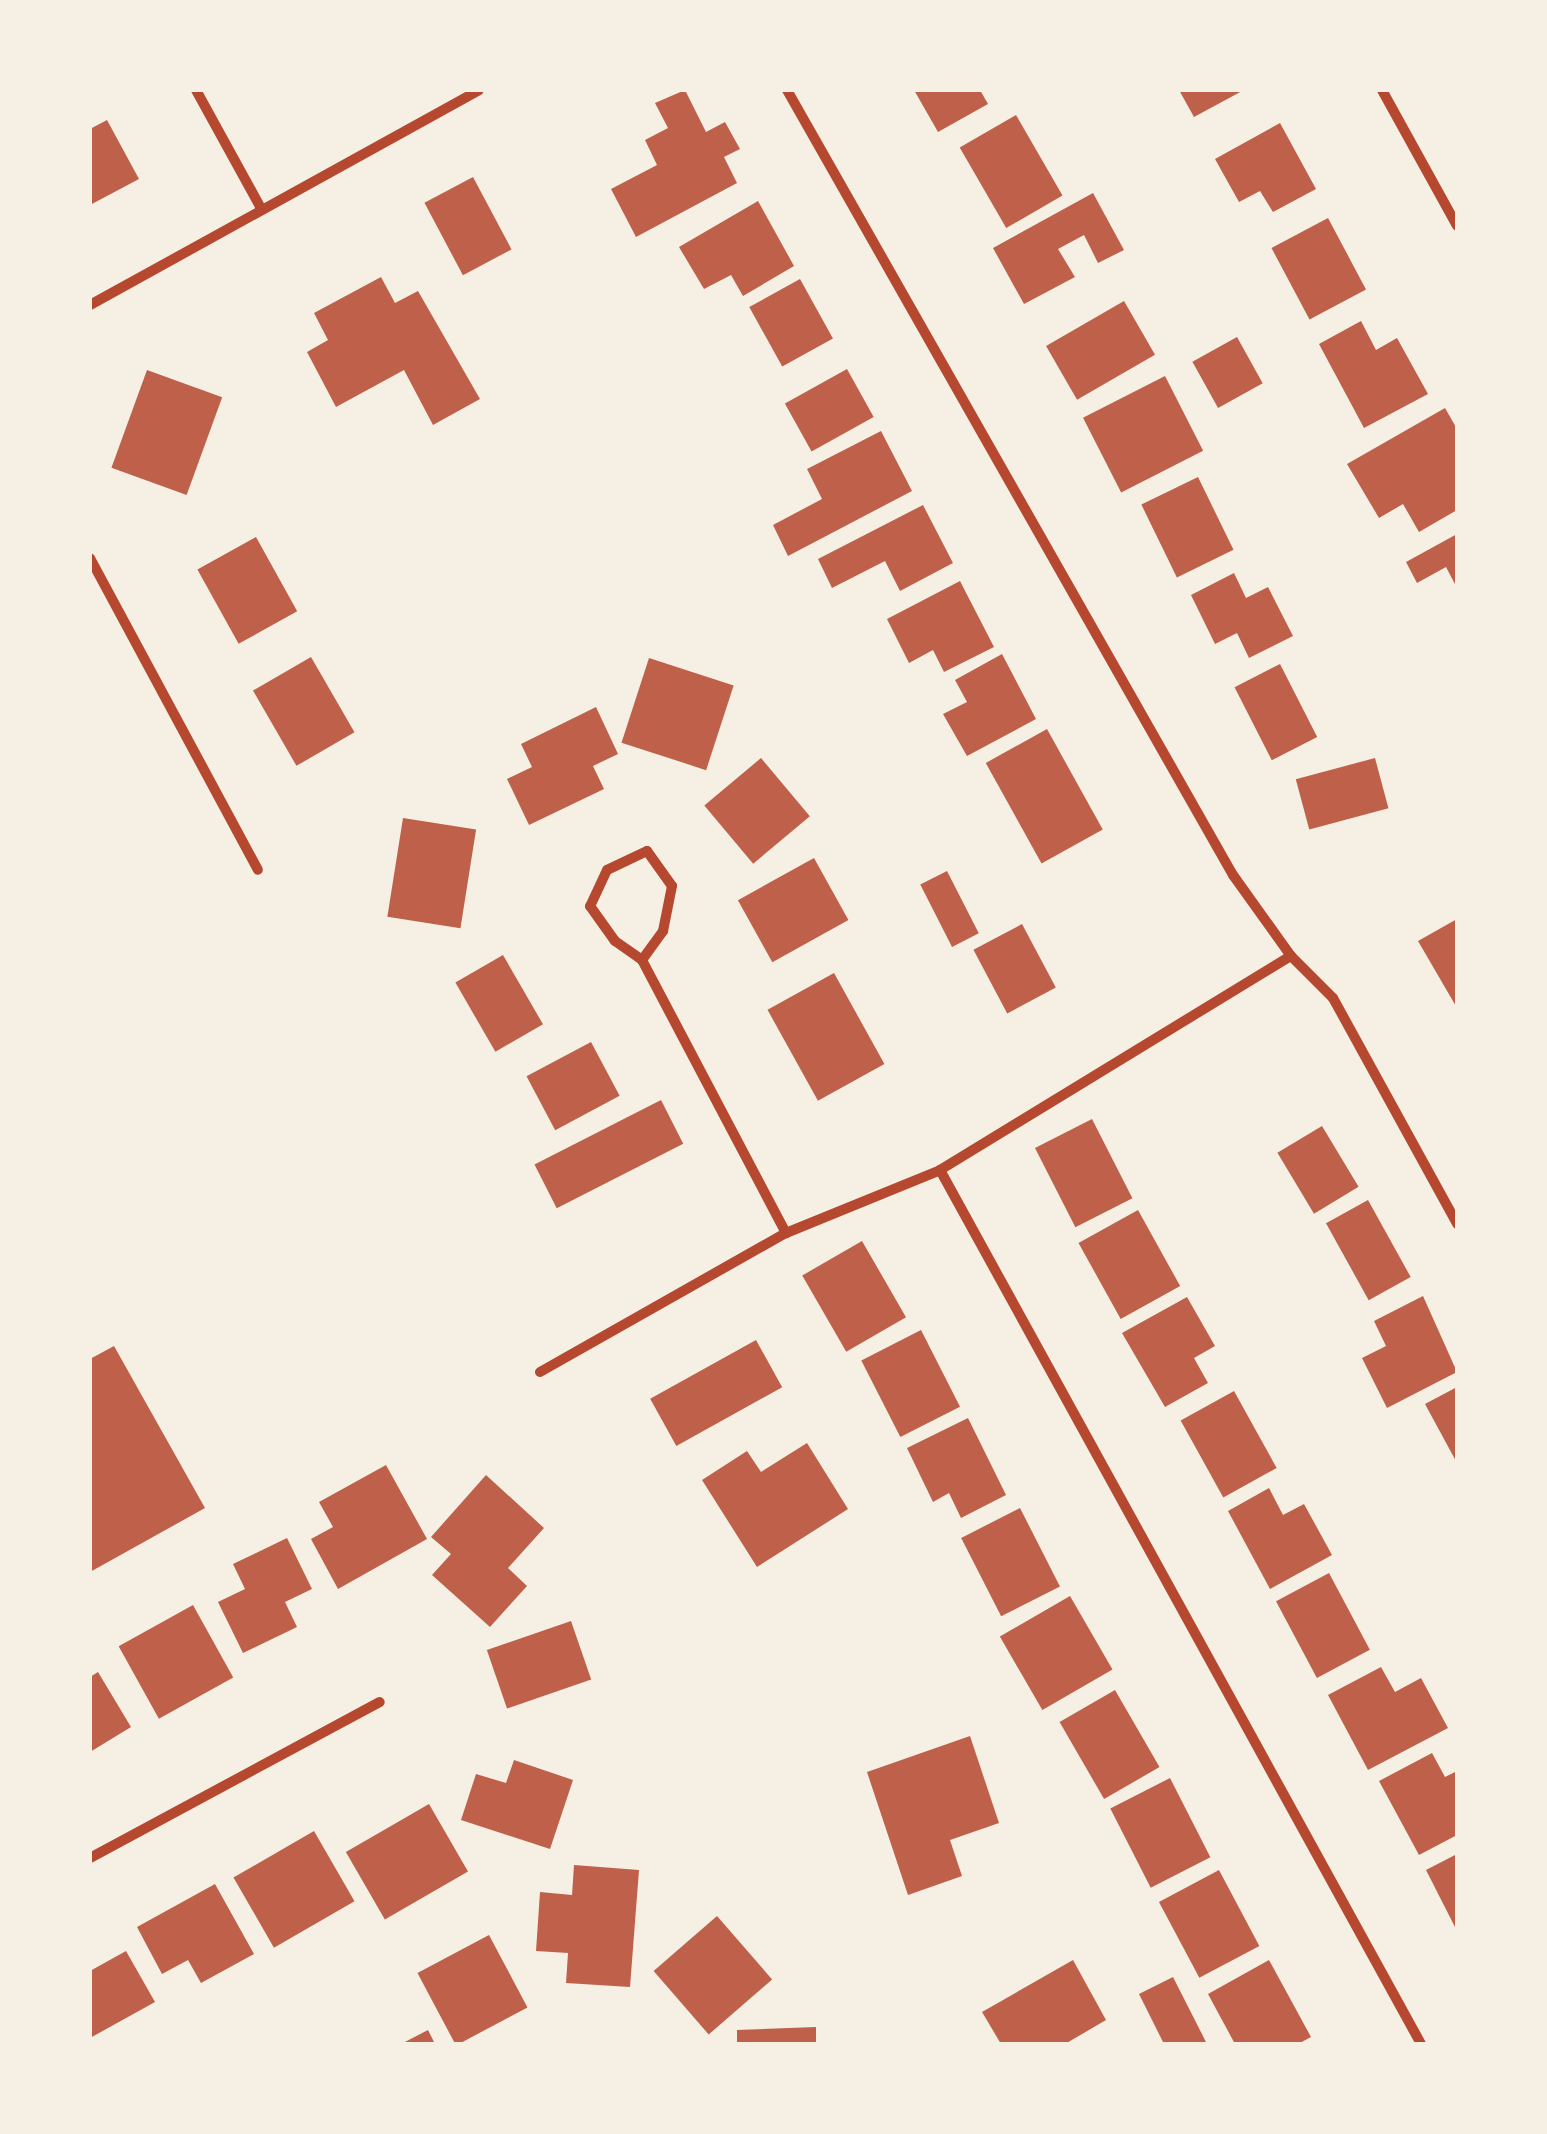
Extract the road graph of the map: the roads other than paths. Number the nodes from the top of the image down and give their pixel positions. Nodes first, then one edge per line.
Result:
1 (196, 90) edge
2 (479, 90) edge
3 (788, 90) edge
4 (1382, 90) edge
5 (261, 208) junction
6 (1457, 226) edge
7 (90, 305) edge
8 (90, 558) edge
9 (258, 870) dead end
10 (1291, 956) junction
11 (642, 960) junction
12 (940, 1170) junction
13 (1457, 1224) edge
14 (786, 1233) junction
15 (540, 1372) dead end
16 (380, 1702) dead end
17 (90, 1858) edge
18 (1421, 2044) edge

1 - 5 street
2 - 5 street
3 - 10 street
4 - 6 street
5 - 7 street
8 - 9 street
10 - 12 street
10 - 13 street
11 - 11 street
11 - 14 street
12 - 14 street
12 - 18 street
14 - 15 street
16 - 17 street

